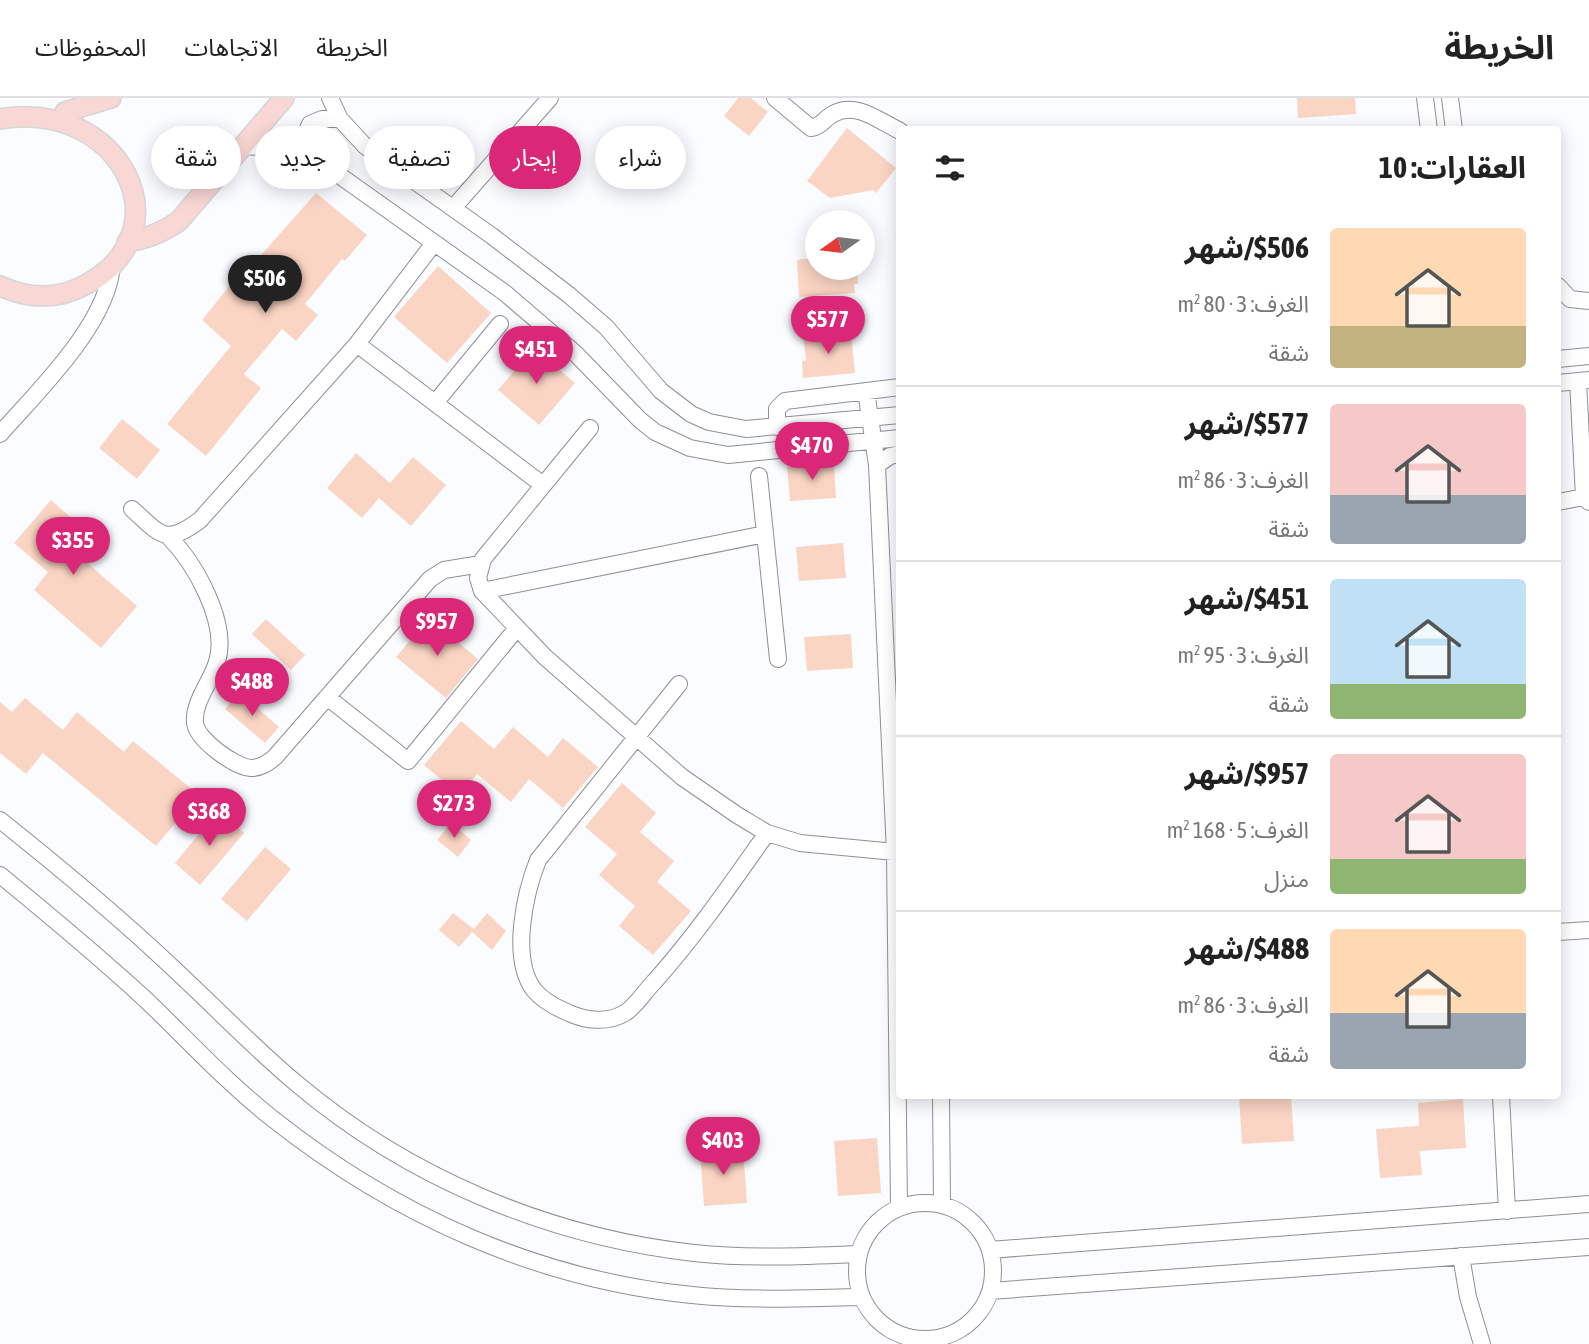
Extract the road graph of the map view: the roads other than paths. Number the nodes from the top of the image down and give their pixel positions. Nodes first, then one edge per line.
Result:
1 (37, 98) edge
2 (111, 98) edge
3 (284, 98) edge
4 (330, 98) edge
5 (550, 98) edge
6 (775, 98) edge
7 (1425, 98) edge
8 (1450, 98) edge
9 (60, 111) junction
10 (340, 118) junction
11 (0, 119) edge
12 (309, 126) edge
13 (1428, 126) edge
14 (1454, 126) edge
15 (896, 129) edge
16 (242, 146) junction
17 (255, 147) edge
18 (350, 183) edge
19 (453, 208) junction
20 (127, 242) junction
21 (434, 243) junction
22 (112, 264) junction
23 (0, 286) edge
24 (1561, 289) edge
25 (1589, 301) edge
26 (500, 324) dead end
27 (357, 344) junction
28 (1589, 356) edge
29 (1561, 359) edge
30 (1583, 381) edge
31 (1561, 383) edge
32 (896, 387) edge
33 (866, 391) junction
34 (435, 403) junction
35 (896, 415) edge
36 (870, 418) junction
37 (777, 426) junction
38 (590, 428) dead end
39 (0, 434) edge
40 (896, 438) edge
41 (873, 441) junction
42 (896, 455) edge
43 (877, 465) junction
44 (759, 477) dead end
45 (543, 485) junction
46 (1586, 499) edge
47 (1561, 502) edge
48 (132, 509) dead end
49 (765, 534) junction
50 (168, 536) junction
51 (481, 564) junction
52 (482, 591) junction
53 (517, 628) junction
54 (778, 659) dead end
55 (680, 684) dead end
56 (327, 697) junction
57 (637, 738) junction
58 (0, 820) edge
59 (767, 833) junction
60 (895, 852) junction
61 (0, 875) edge
62 (1589, 930) edge
63 (1561, 932) edge
64 (896, 941) edge
65 (898, 1099) edge
66 (941, 1099) edge
67 (1502, 1099) edge
68 (942, 1204) junction
69 (1589, 1204) edge
70 (899, 1207) junction
71 (1507, 1211) junction
72 (1589, 1247) edge
73 (990, 1250) junction
74 (858, 1254) junction
75 (1461, 1256) junction
76 (990, 1291) junction
77 (861, 1297) junction
78 (950, 1339) edge
79 (910, 1341) edge
80 (1482, 1344) edge

1 - 9 main road
2 - 9 main road
3 - 16 main road
4 - 10 street
5 - 19 street
6 - 15 street
7 - 13 street
8 - 14 street
9 - 11 main road
9 - 20 main road
10 - 12 street
10 - 19 street
16 - 17 street
16 - 20 main road
18 - 21 street
19 - 37 street
20 - 22 main road
21 - 27 street
21 - 41 street
22 - 23 main road
22 - 39 street
24 - 25 street
26 - 34 street
27 - 34 street
27 - 50 street
28 - 29 street
30 - 31 street
30 - 46 street
32 - 33 street
33 - 36 street
33 - 37 street
34 - 45 street
35 - 36 street
36 - 37 street
36 - 41 street
38 - 45 street
40 - 41 street
41 - 43 street
42 - 43 street
43 - 60 street
44 - 49 street
45 - 51 street
46 - 47 street
48 - 50 street
49 - 52 street
49 - 54 street
50 - 56 street
51 - 52 street
51 - 56 street
52 - 53 street
53 - 56 street
53 - 57 street
55 - 57 street
57 - 59 street
57 - 59 street
58 - 74 street
59 - 60 street
60 - 64 street
61 - 77 street
62 - 63 street
65 - 70 street
66 - 68 street
67 - 71 street
68 - 70 street
68 - 73 street
69 - 71 street
70 - 74 street
71 - 73 street
72 - 75 street
73 - 76 street
74 - 77 street
75 - 76 street
75 - 80 street
76 - 78 street
77 - 79 street
78 - 79 street

